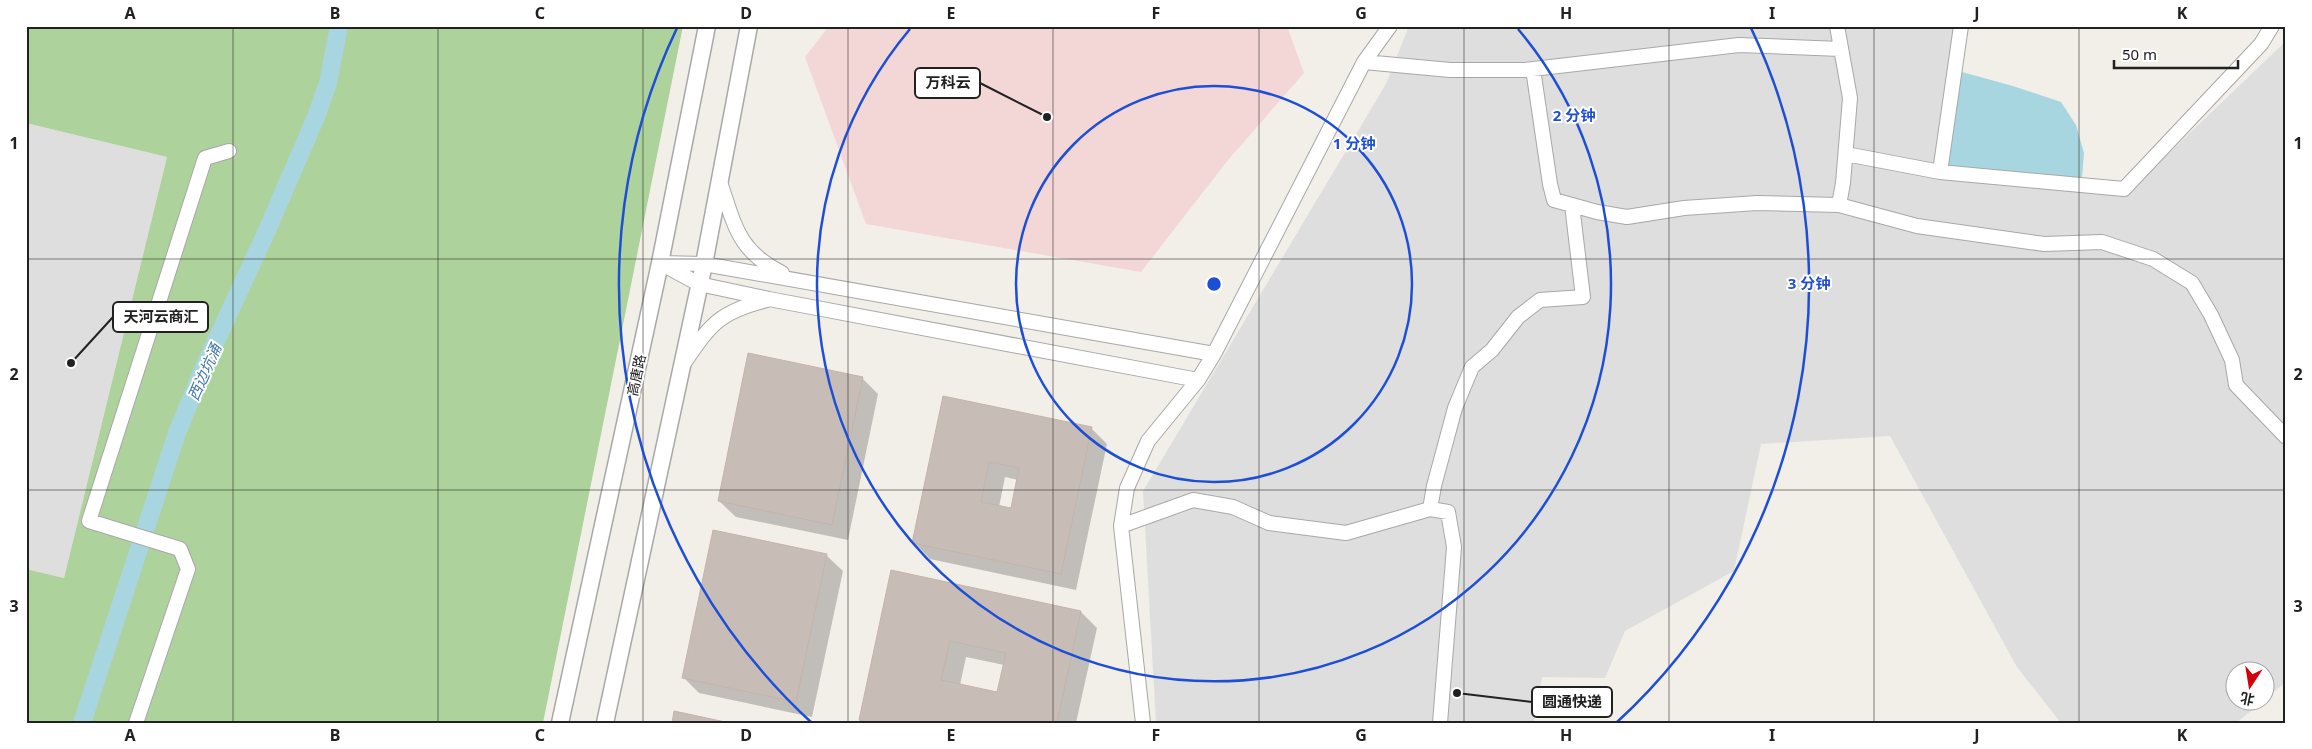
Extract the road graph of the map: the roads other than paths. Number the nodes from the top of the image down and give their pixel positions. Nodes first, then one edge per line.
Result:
1 (708, 26) edge
2 (749, 26) edge
3 (1390, 26) edge
4 (1837, 26) edge
5 (1961, 26) edge
6 (2272, 26) edge
7 (1841, 48) junction
8 (1364, 62) junction
9 (1533, 69) junction
10 (230, 151) dead end
11 (1846, 154) junction
12 (1940, 172) junction
13 (720, 182) junction
14 (1572, 205) junction
15 (1839, 205) junction
16 (660, 263) junction
17 (704, 264) junction
18 (794, 279) junction
19 (699, 284) junction
20 (769, 299) junction
21 (1214, 354) junction
22 (681, 368) junction
23 (1198, 380) junction
24 (2286, 437) edge
25 (1430, 509) junction
26 (1121, 526) junction
27 (136, 723) edge
28 (560, 723) edge
29 (605, 723) edge
30 (1143, 723) edge
31 (1440, 723) edge

1 - 16 street, 高唐路
2 - 13 street
3 - 8 street
4 - 7 street
5 - 12 street
6 - 12 street
7 - 9 street
7 - 11 street
8 - 9 street
8 - 21 street
9 - 14 street
10 - 27 street
11 - 12 street
11 - 15 street
13 - 17 street
13 - 18 street
14 - 15 street
14 - 25 street
15 - 24 street
16 - 17 street
16 - 19 street
16 - 28 street, 高唐路
17 - 18 street
17 - 19 street
18 - 21 street
19 - 20 street
19 - 22 street
20 - 22 street
20 - 23 street
21 - 23 street
22 - 29 street
23 - 26 street
25 - 26 street
25 - 31 street
26 - 30 street

